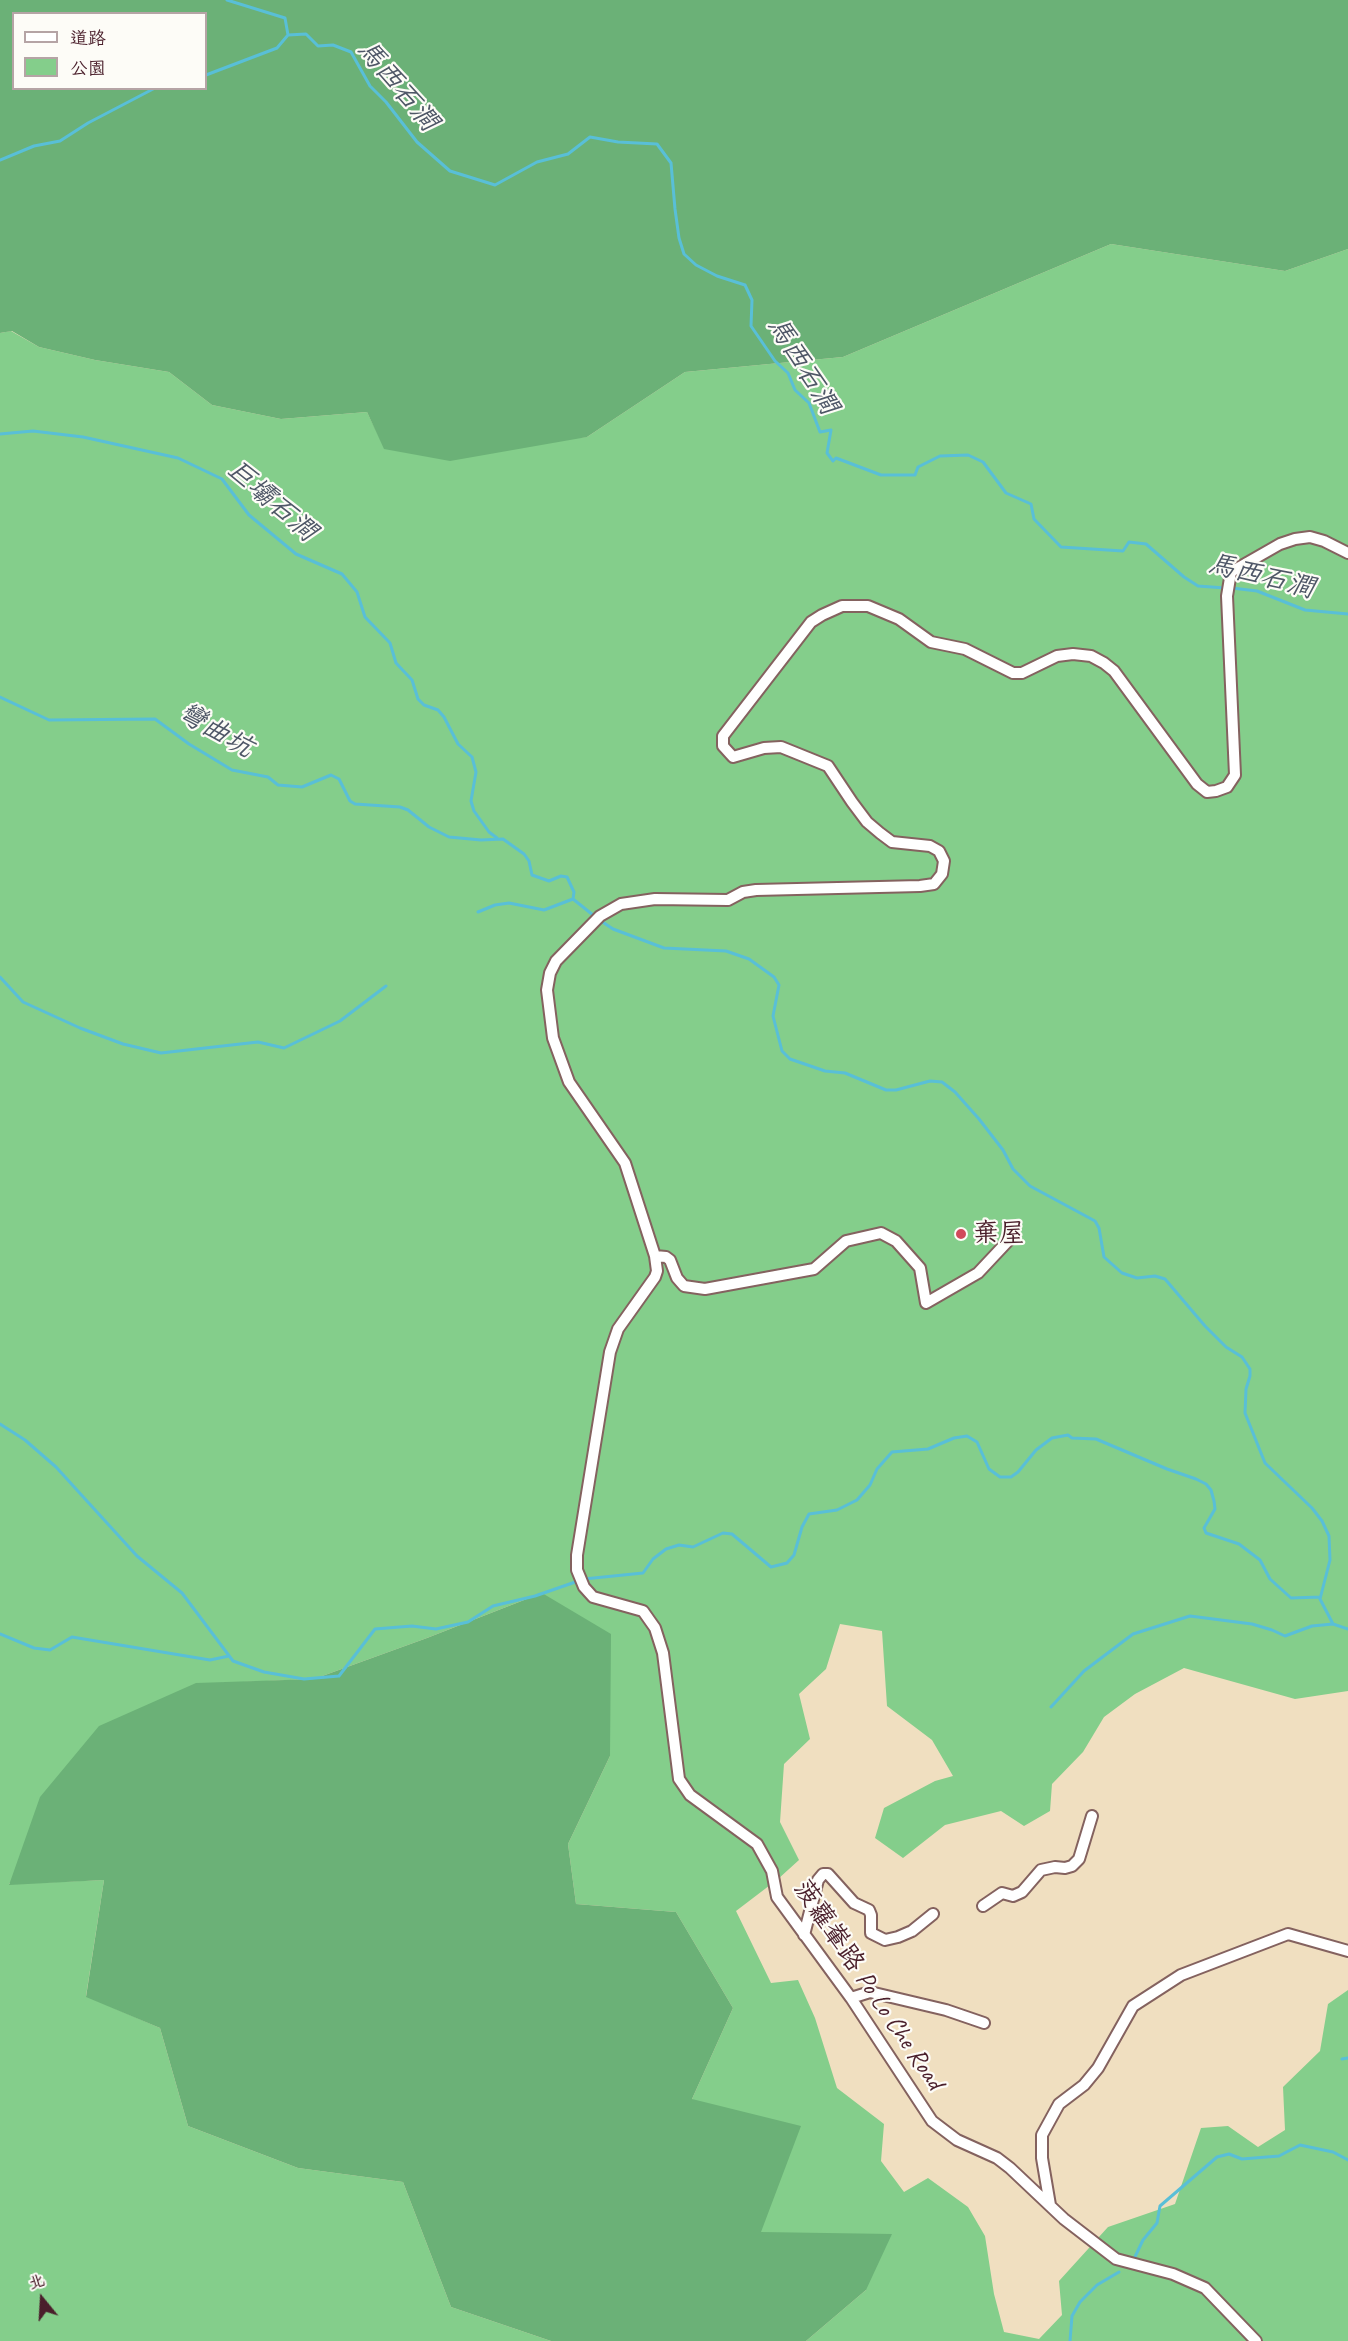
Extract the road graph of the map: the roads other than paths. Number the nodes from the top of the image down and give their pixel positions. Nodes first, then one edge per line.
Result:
1 (1348, 553) edge
2 (1008, 1241) dead end
3 (655, 1256) junction
4 (1092, 1816) dead end
5 (983, 1906) dead end
6 (933, 1914) dead end
7 (804, 1935) junction
8 (1348, 1951) edge
9 (851, 1998) junction
10 (984, 2023) dead end
11 (1050, 2205) junction
12 (1256, 2341) edge

1 - 3 street
2 - 3 street
3 - 7 street, 菠蘿輋路 Po Lo Che Road
4 - 5 street
6 - 7 street
7 - 9 street, 菠蘿輋路 Po Lo Che Road
8 - 11 street
9 - 10 street
9 - 11 street, 菠蘿輋路 Po Lo Che Road
11 - 12 street, 菠蘿輋路 Po Lo Che Road

